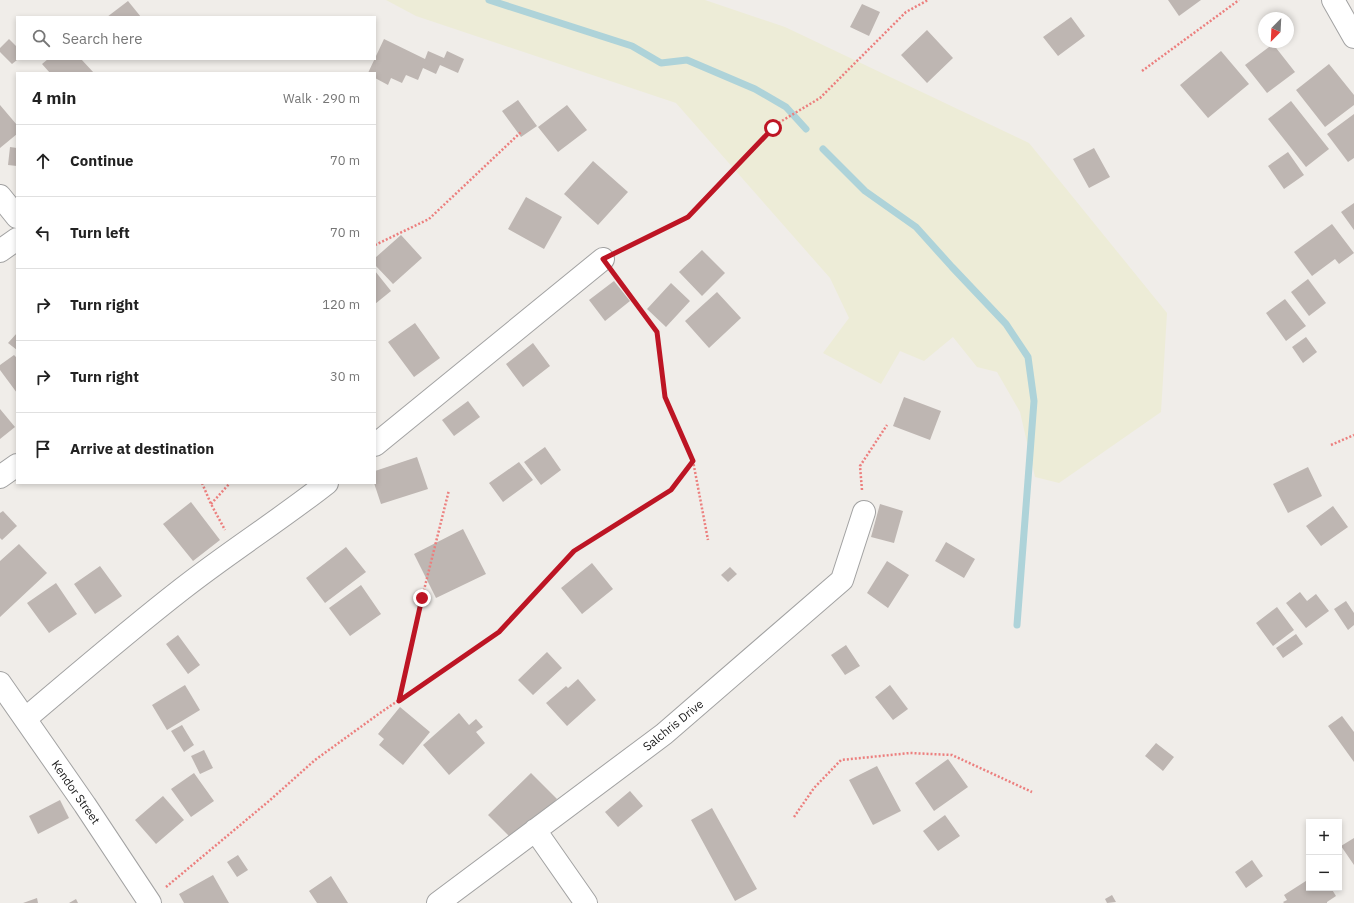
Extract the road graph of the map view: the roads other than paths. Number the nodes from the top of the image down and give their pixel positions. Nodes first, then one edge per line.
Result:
1 (1333, 0) edge
2 (1354, 37) edge
3 (0, 196) edge
4 (16, 216) edge
5 (16, 240) edge
6 (0, 251) edge
7 (603, 259) road end
8 (376, 444) edge
9 (16, 466) edge
10 (0, 477) edge
11 (326, 484) edge
12 (864, 512) road end
13 (0, 683) edge
14 (25, 719) junction
15 (535, 830) junction
16 (149, 901) edge
17 (438, 903) edge
18 (586, 903) edge

1 - 2 street
3 - 4 street
5 - 6 street
7 - 8 street
9 - 10 street
11 - 14 street
12 - 15 street, Salchris Drive
13 - 14 street, Kendor Street
14 - 16 street, Kendor Street
15 - 17 street, Salchris Drive
15 - 18 street

